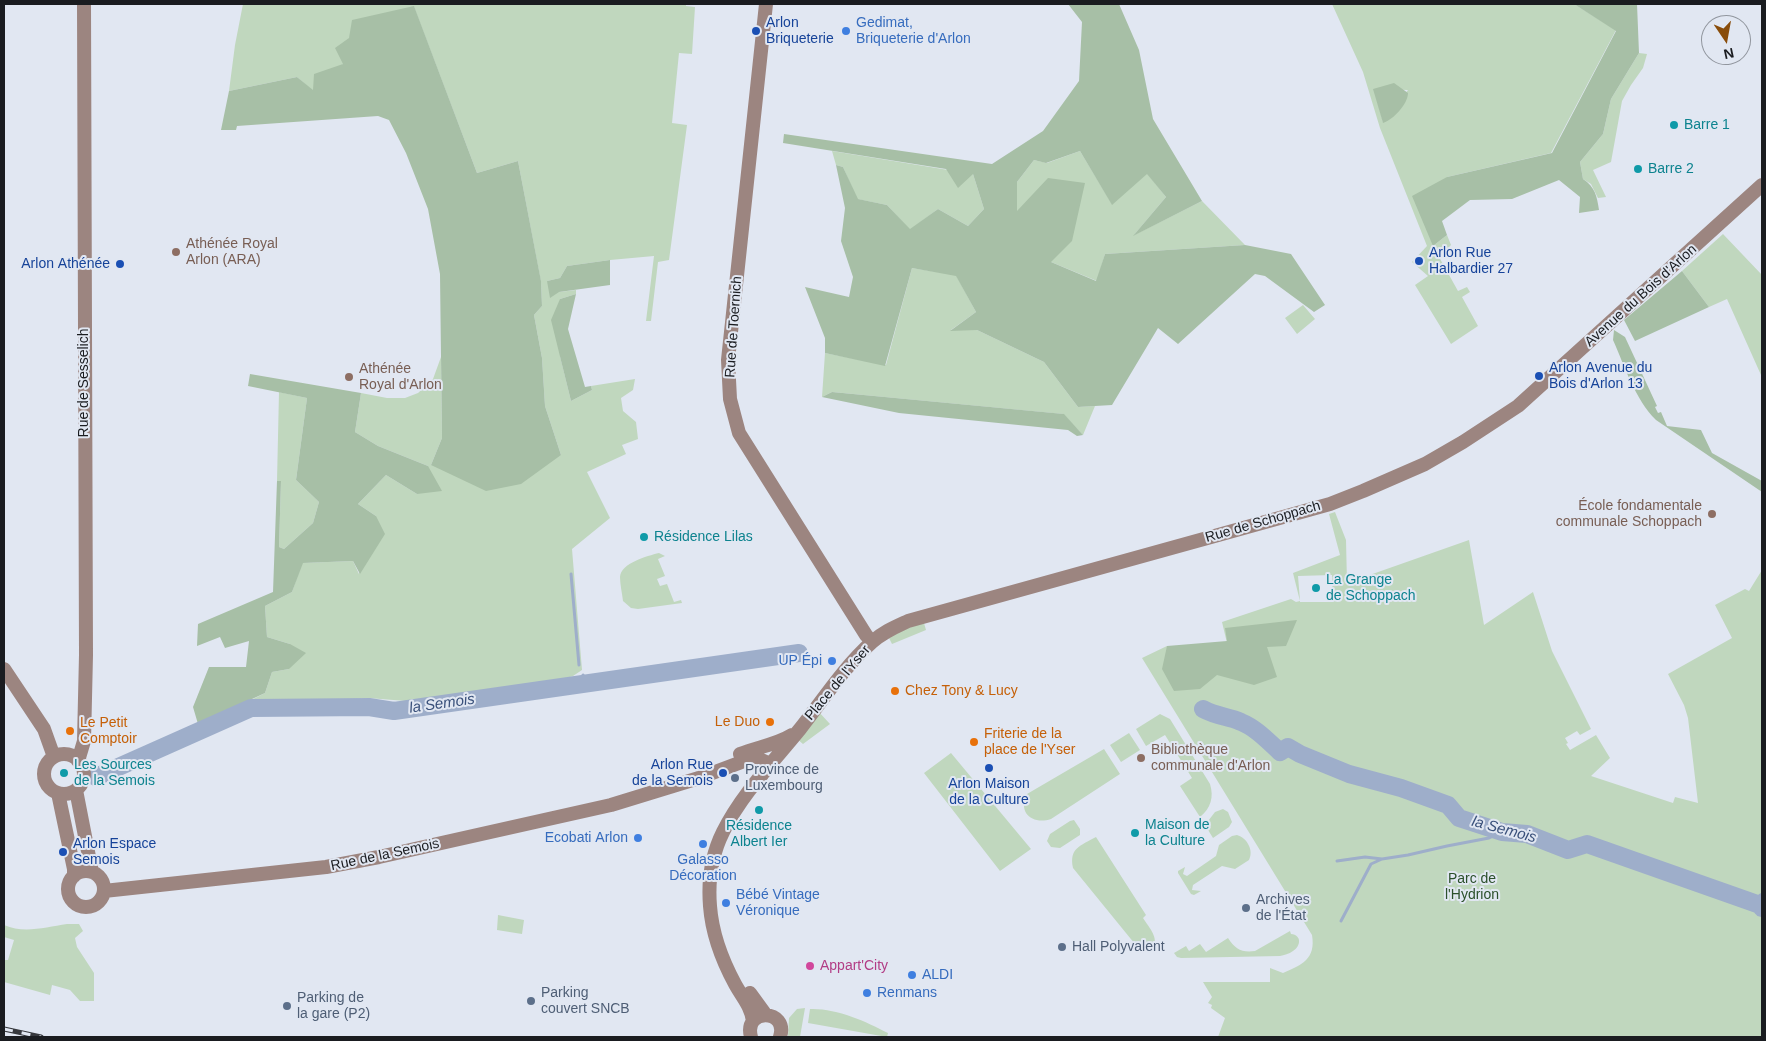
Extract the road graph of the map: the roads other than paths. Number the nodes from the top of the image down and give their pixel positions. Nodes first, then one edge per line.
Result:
1 (84, 4) edge
2 (766, 4) edge
3 (1762, 185) edge
4 (1518, 406) joint
5 (991, 597) joint
6 (872, 642) junction
7 (4, 668) edge
8 (799, 730) joint
9 (778, 750) junction
10 (54, 757) junction
11 (78, 760) junction
12 (762, 776) junction
13 (684, 782) junction
14 (76, 790) junction
15 (660, 790) junction
16 (58, 793) junction
17 (92, 872) junction
18 (74, 876) junction
19 (104, 891) junction
20 (723, 956) junction
21 (766, 1015) junction
22 (753, 1021) junction
23 (751, 1037) edge
24 (780, 1037) edge

1 - 11 main road, Rue de Sesselich
2 - 6 main road, Rue de Toernich
3 - 4 main road, Avenue du Bois d'Arlon
4 - 5 main road, Rue de Schoppach
5 - 6 main road, Place de l'Yser
6 - 8 main road, Place de l'Yser
7 - 10 main road
8 - 9 main road, Rue de la Semois
9 - 12 main road
9 - 13 main road, Rue de la Semois
9 - 15 main road, Rue de la Semois
10 - 11 main road
10 - 16 main road
11 - 14 main road
12 - 13 main road, Rue de la Semois
12 - 20 main road
13 - 15 main road, Rue de la Semois
14 - 16 main road
14 - 17 main road
15 - 19 main road, Rue de la Semois
16 - 18 main road
17 - 18 main road
17 - 19 main road
18 - 19 main road
20 - 21 main road
20 - 22 main road
21 - 22 main road
21 - 24 main road
22 - 23 main road

